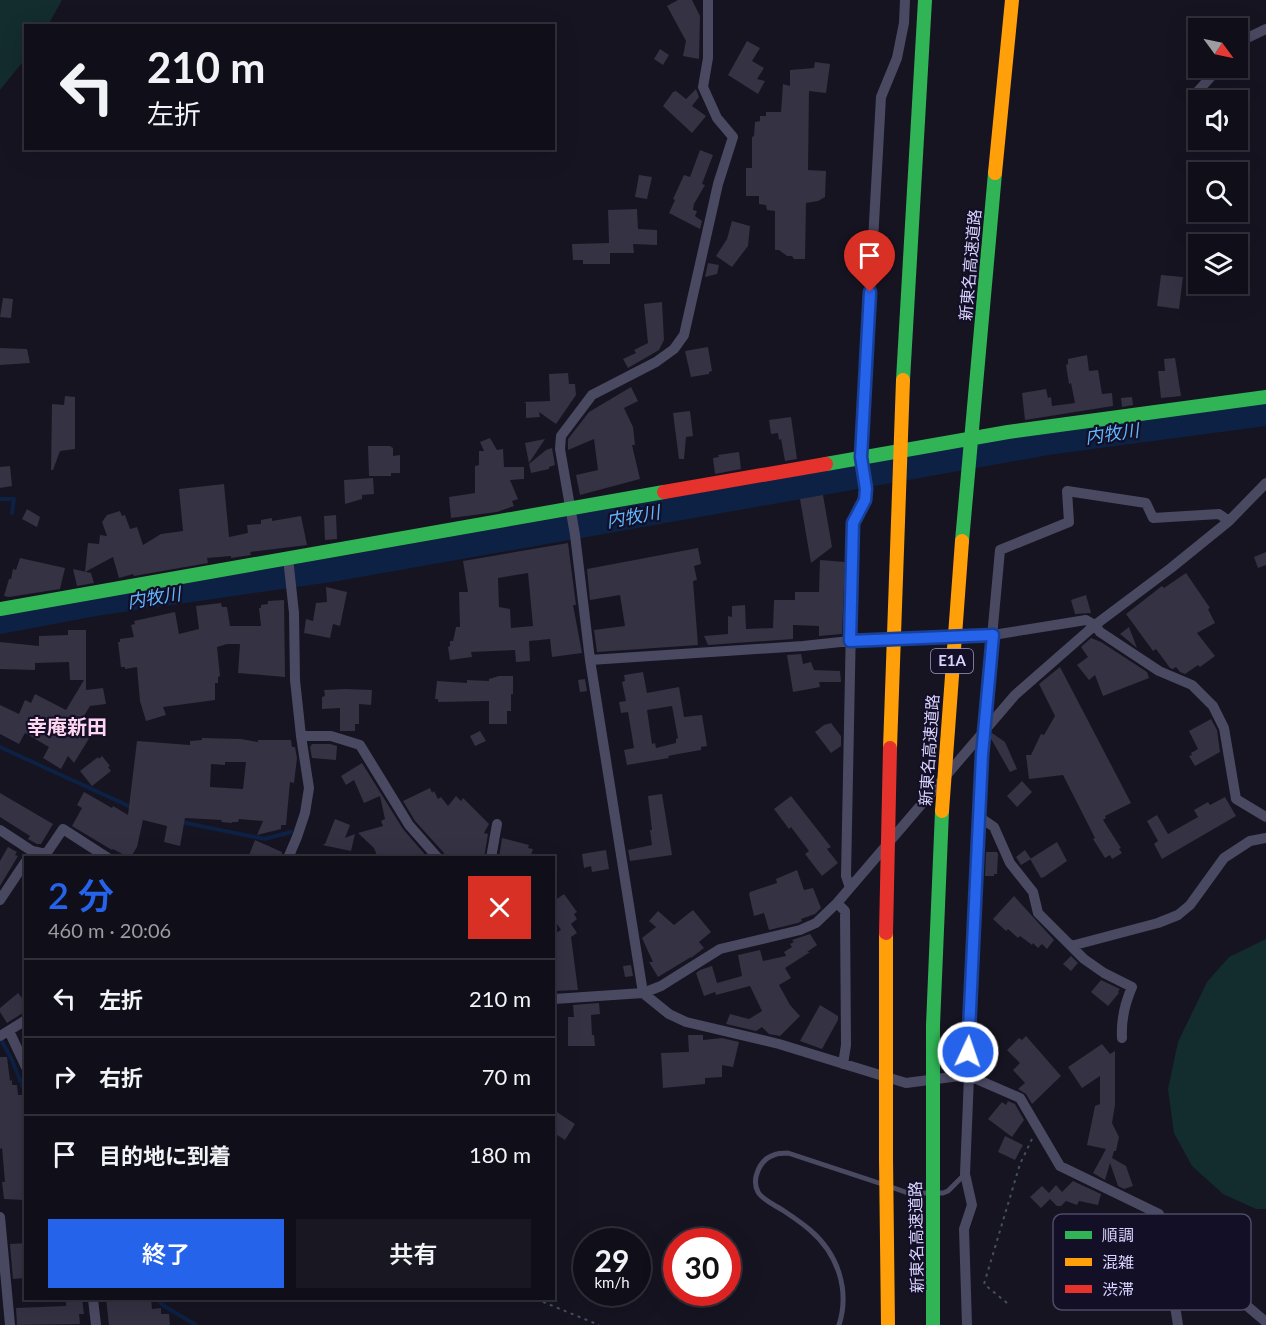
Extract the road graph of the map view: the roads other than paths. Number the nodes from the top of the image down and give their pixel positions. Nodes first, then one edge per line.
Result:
1 (708, 0) edge
2 (905, 0) edge
3 (925, 0) edge
4 (1012, 0) edge
5 (1266, 29) edge
6 (1248, 38) edge
7 (1210, 78) edge
8 (1199, 90) edge
9 (1266, 397) edge
10 (862, 460) junction
11 (1266, 483) edge
12 (571, 513) junction
13 (1229, 521) junction
14 (288, 563) junction
15 (0, 609) edge
16 (1095, 625) junction
17 (993, 635) junction
18 (850, 641) junction
19 (590, 660) junction
20 (983, 735) junction
21 (301, 736) junction
22 (978, 816) junction
23 (1266, 817) edge
24 (498, 824) dead end
25 (0, 830) edge
26 (1266, 838) edge
27 (28, 856) edge
28 (105, 856) edge
29 (289, 856) edge
30 (436, 856) edge
31 (491, 856) edge
32 (24, 862) edge
33 (850, 888) junction
34 (0, 900) edge
35 (837, 903) junction
36 (1071, 946) junction
37 (643, 993) junction
38 (555, 999) edge
39 (24, 1021) edge
40 (4, 1033) edge
41 (1122, 1038) dead end
42 (24, 1064) edge
43 (843, 1064) junction
44 (968, 1075) junction
45 (965, 1174) junction
46 (1159, 1214) edge
47 (0, 1217) edge
48 (93, 1300) edge
49 (1251, 1309) edge
50 (1176, 1310) edge
51 (1266, 1322) edge
52 (10, 1325) edge
53 (96, 1325) edge
54 (839, 1325) edge
55 (888, 1325) edge
56 (933, 1325) edge
57 (967, 1325) edge
58 (1178, 1325) edge

1 - 12 street
2 - 10 street
3 - 55 main road, 新東名高速道路
4 - 56 main road, 新東名高速道路 / E1A
5 - 6 street
7 - 8 street
9 - 10 main road
10 - 12 main road
10 - 18 street
11 - 13 street
12 - 14 main road
12 - 19 street
13 - 16 street
13 - 17 street
14 - 15 main road
14 - 21 street
16 - 17 street
16 - 20 street
16 - 23 street
17 - 18 street
17 - 20 street
18 - 19 street
18 - 33 street
19 - 37 street
20 - 22 street
20 - 33 street
21 - 29 street
21 - 30 street
22 - 36 street
22 - 44 street
24 - 31 street
25 - 27 street
26 - 36 street
27 - 28 street
32 - 34 street
33 - 35 street
35 - 37 street
35 - 43 street
36 - 41 street
37 - 38 street
37 - 43 street
39 - 40 street
40 - 42 street
43 - 44 street
44 - 45 street
44 - 46 street
45 - 54 lane
45 - 57 street
47 - 52 street
48 - 53 street
49 - 51 street
50 - 58 street

